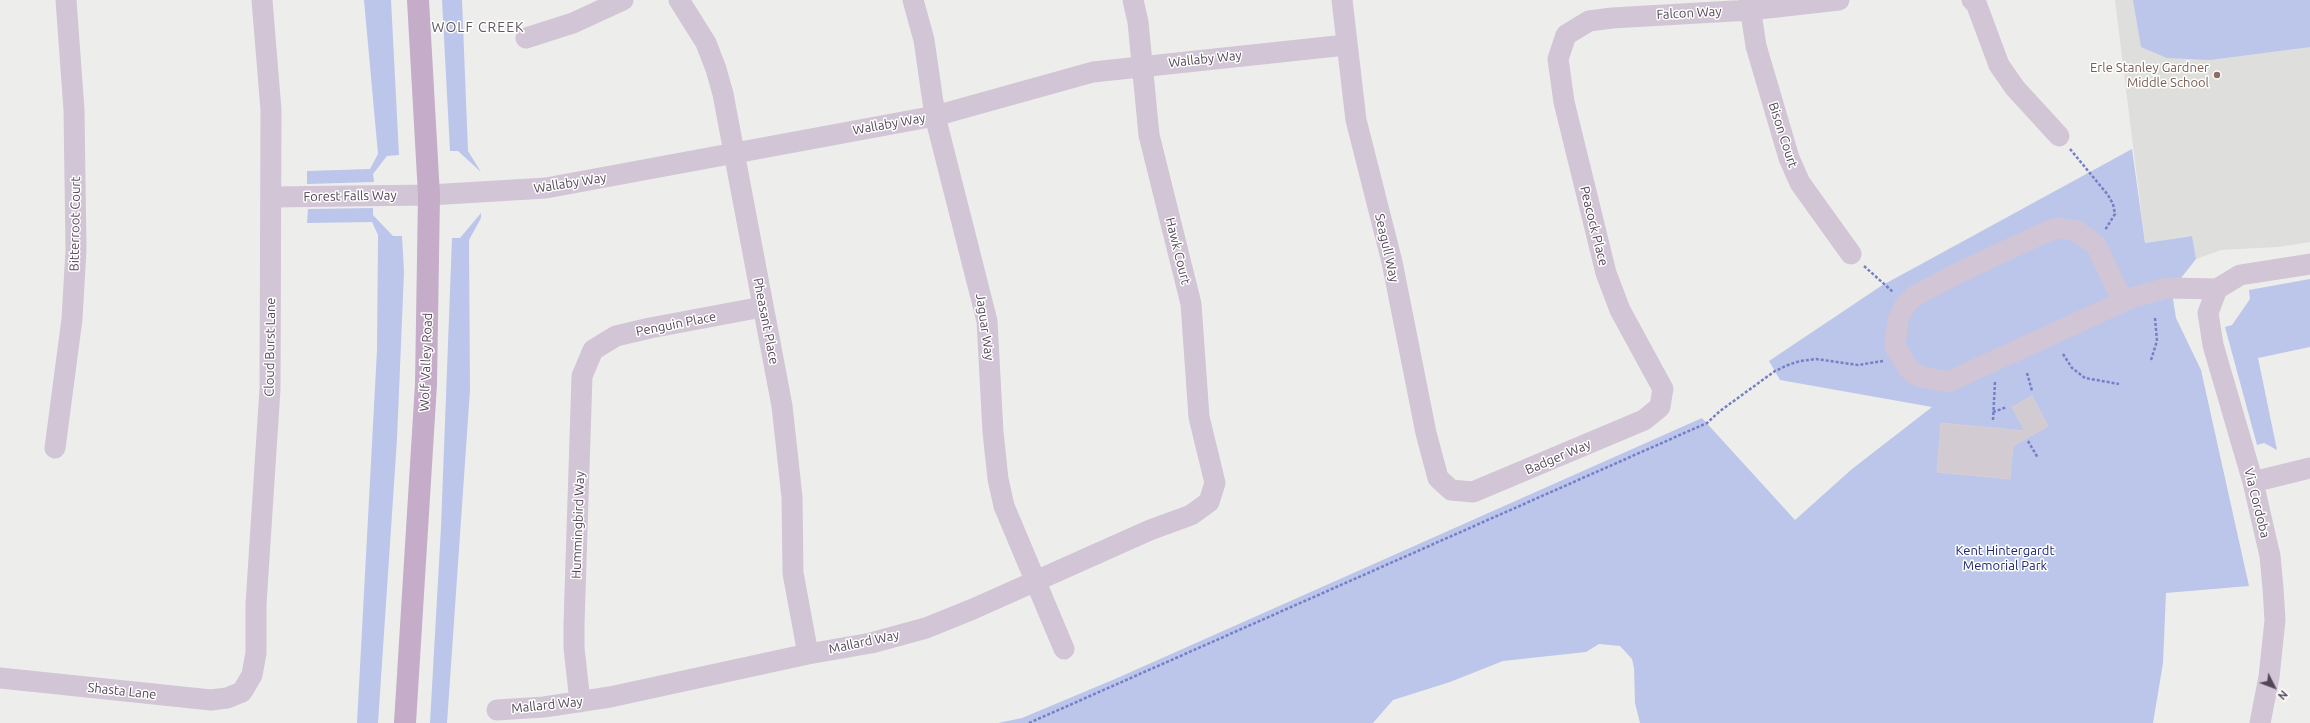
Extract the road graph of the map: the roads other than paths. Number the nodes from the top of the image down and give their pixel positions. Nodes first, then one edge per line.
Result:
1 (66, 0) edge
2 (262, 0) edge
3 (418, 0) edge
4 (623, 0) edge
5 (679, 0) edge
6 (913, 0) edge
7 (1133, 0) edge
8 (1342, 0) edge
9 (1839, 0) edge
10 (1972, 0) edge
11 (1750, 5) edge
12 (1566, 35) joint
13 (526, 38) dead end
14 (1346, 45) junction
15 (1141, 66) junction
16 (935, 116) junction
17 (2059, 136) road end
18 (734, 152) junction
19 (429, 195) junction
20 (272, 197) junction
21 (1851, 254) road end
22 (2310, 264) edge
23 (2217, 289) junction
24 (2122, 302) junction
25 (762, 307) junction
26 (593, 350) joint
27 (1660, 407) joint
28 (55, 448) dead end
29 (2310, 468) edge
30 (2253, 482) junction
31 (1451, 490) joint
32 (1209, 502) joint
33 (1034, 581) junction
34 (1064, 649) dead end
35 (808, 654) junction
36 (0, 678) edge
37 (242, 692) joint
38 (580, 702) junction
39 (497, 710) dead end
40 (405, 723) edge
41 (2260, 723) edge

1 - 28 street, Bitterroot Court
2 - 20 street, Cloud Burst Lane
3 - 19 main road, Wolf Valley Road
4 - 13 street
5 - 18 street, Pheasant Place
6 - 16 street, Jaguar Way
7 - 15 street, Hawk Court
8 - 14 street, Seagull Way
9 - 11 street, Falcon Way
10 - 17 street
11 - 12 street, Falcon Way
11 - 21 street, Bison Court
12 - 27 street, Peacock Place
14 - 15 street, Wallaby Way
14 - 31 street, Seagull Way
15 - 16 street, Wallaby Way
15 - 32 street, Hawk Court
16 - 18 street, Wallaby Way
16 - 33 street, Jaguar Way
18 - 19 street, Wallaby Way
18 - 25 street, Pheasant Place
19 - 20 street, Forest Falls Way
19 - 40 main road, Wolf Valley Road
20 - 37 street, Cloud Burst Lane
22 - 23 street
23 - 24 street
23 - 30 street, Via Cordoba
24 - 24 street
25 - 26 street, Penguin Place
25 - 35 street, Pheasant Place
26 - 38 street, Hummingbird Way
27 - 31 street, Badger Way
29 - 30 street
30 - 41 street, Via Cordoba
32 - 33 street, Mallard Way
33 - 34 street, Jaguar Way
33 - 35 street, Mallard Way
35 - 38 street, Mallard Way
36 - 37 street, Shasta Lane
38 - 39 street, Mallard Way

